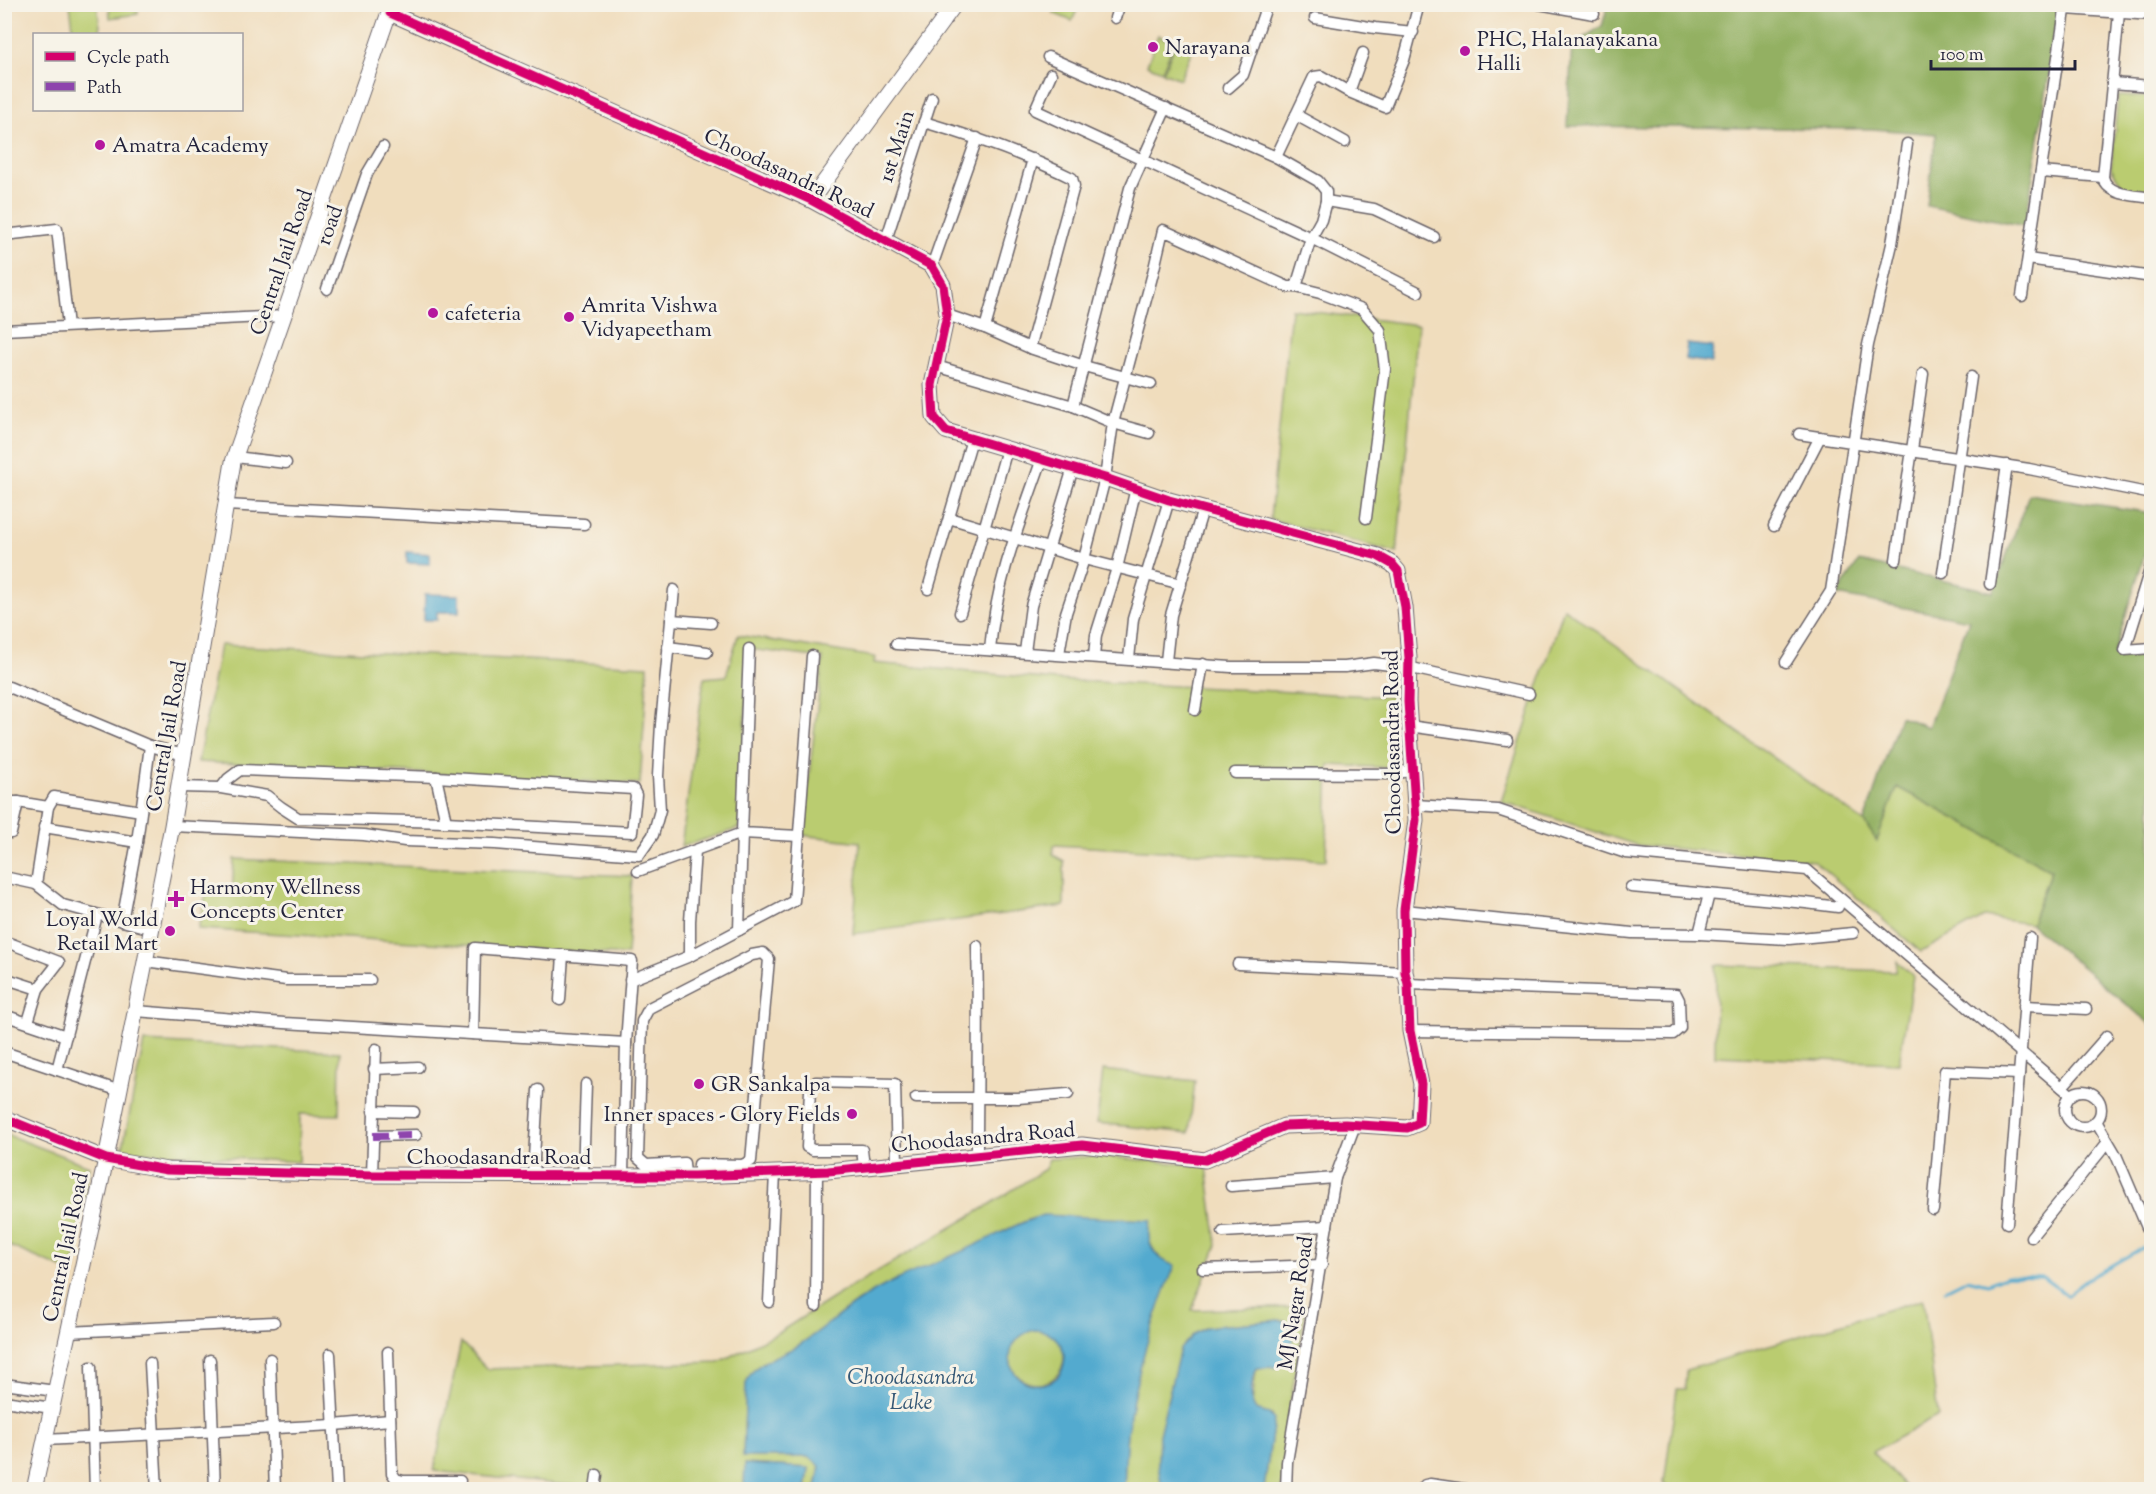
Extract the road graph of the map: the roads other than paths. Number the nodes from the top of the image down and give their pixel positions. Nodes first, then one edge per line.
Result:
1 (955, 4) edge
2 (1120, 4) edge
3 (1266, 4) edge
4 (1419, 4) edge
5 (1539, 4) edge
6 (2066, 7) edge
7 (391, 8) edge
8 (2119, 12) junction
9 (1594, 14) dead end
10 (2151, 15) edge
11 (1115, 18) dead end
12 (1315, 18) dead end
13 (1413, 32) junction
14 (1363, 53) dead end
15 (1048, 57) dead end
16 (1051, 74) dead end
17 (2112, 83) junction
18 (2151, 86) edge
19 (1228, 88) dead end
20 (1349, 92) junction
21 (932, 98) dead end
22 (1166, 108) junction
23 (1296, 115) junction
24 (924, 122) junction
25 (977, 138) junction
26 (1345, 142) dead end
27 (1906, 144) dead end
28 (383, 147) dead end
29 (1276, 157) junction
30 (1033, 159) junction
31 (1142, 160) junction
32 (2041, 172) junction
33 (2103, 177) junction
34 (2151, 198) edge
35 (811, 200) junction
36 (1326, 201) junction
37 (4, 235) edge
38 (1434, 237) dead end
39 (1311, 238) junction
40 (886, 240) junction
41 (2028, 259) junction
42 (932, 266) junction
43 (2151, 277) edge
44 (1296, 287) junction
45 (327, 289) dead end
46 (1418, 292) dead end
47 (2022, 296) dead end
48 (947, 315) junction
49 (284, 316) junction
50 (68, 326) junction
51 (985, 328) junction
52 (4, 330) edge
53 (1030, 348) junction
54 (936, 366) junction
55 (1084, 366) junction
56 (1923, 374) dead end
57 (1124, 377) junction
58 (1971, 377) dead end
59 (1151, 384) dead end
60 (1073, 406) junction
61 (1113, 423) junction
62 (1149, 433) dead end
63 (1799, 434) dead end
64 (1820, 437) junction
65 (972, 439) junction
66 (1852, 442) junction
67 (1007, 449) junction
68 (1913, 451) junction
69 (235, 457) junction
70 (1959, 458) junction
71 (1042, 459) junction
72 (286, 464) dead end
73 (2007, 465) junction
74 (1073, 468) junction
75 (1105, 478) junction
76 (1136, 488) junction
77 (2151, 494) edge
78 (1169, 500) junction
79 (226, 505) junction
80 (1203, 509) junction
81 (949, 518) junction
82 (1366, 518) dead end
83 (584, 524) dead end
84 (1773, 526) dead end
85 (983, 529) junction
86 (1015, 538) junction
87 (1048, 548) junction
88 (1084, 558) junction
89 (1896, 560) dead end
90 (2151, 563) edge
91 (1117, 568) junction
92 (1942, 573) dead end
93 (1147, 574) junction
94 (1181, 584) junction
95 (1990, 584) dead end
96 (674, 590) dead end
97 (928, 590) dead end
98 (960, 614) dead end
99 (671, 620) junction
100 (711, 623) dead end
101 (896, 644) dead end
102 (668, 647) junction
103 (2151, 648) edge
104 (749, 649) dead end
105 (990, 650) junction
106 (707, 652) dead end
107 (1025, 652) junction
108 (1059, 654) junction
109 (813, 656) dead end
110 (1094, 657) junction
111 (1129, 659) junction
112 (1166, 662) junction
113 (1786, 662) dead end
114 (1203, 664) junction
115 (1407, 667) junction
116 (9, 687) dead end
117 (1529, 694) dead end
118 (1195, 710) dead end
119 (1409, 726) junction
120 (1507, 740) dead end
121 (150, 746) junction
122 (184, 755) junction
123 (1412, 770) junction
124 (1235, 773) dead end
125 (436, 777) junction
126 (179, 787) junction
127 (221, 788) junction
128 (4, 802) edge
129 (18, 802) junction
130 (1415, 805) junction
131 (48, 807) junction
132 (141, 811) junction
133 (446, 822) junction
134 (172, 826) junction
135 (44, 827) junction
136 (4, 832) edge
137 (742, 833) junction
138 (799, 836) junction
139 (137, 842) junction
140 (695, 851) junction
141 (638, 871) dead end
142 (4, 877) edge
143 (36, 884) junction
144 (1631, 887) dead end
145 (1709, 894) junction
146 (1838, 907) dead end
147 (1404, 910) junction
148 (97, 915) junction
149 (122, 921) junction
150 (152, 930) junction
151 (739, 930) junction
152 (1853, 933) dead end
153 (1699, 934) junction
154 (2030, 938) dead end
155 (4, 941) edge
156 (977, 946) dead end
157 (563, 955) junction
158 (690, 956) junction
159 (145, 961) junction
160 (1238, 964) dead end
161 (4, 978) edge
162 (1406, 978) junction
163 (370, 980) dead end
164 (630, 980) junction
165 (38, 989) junction
166 (560, 1000) dead end
167 (2024, 1006) junction
168 (2086, 1009) dead end
169 (136, 1011) junction
170 (4, 1015) edge
171 (28, 1022) junction
172 (1410, 1031) junction
173 (472, 1034) junction
174 (66, 1036) junction
175 (2107, 1036) dead end
176 (626, 1043) junction
177 (376, 1049) dead end
178 (4, 1052) edge
179 (2021, 1053) junction
180 (418, 1067) dead end
181 (375, 1069) junction
182 (57, 1070) junction
183 (2019, 1074) junction
184 (586, 1084) dead end
185 (2062, 1087) junction
186 (538, 1090) dead end
187 (120, 1091) junction
188 (1068, 1094) dead end
189 (2072, 1095) junction
190 (916, 1098) dead end
191 (977, 1098) junction
192 (373, 1111) junction
193 (414, 1112) dead end
194 (4, 1118) edge
195 (2096, 1121) junction
196 (1355, 1125) junction
197 (416, 1135) dead end
198 (373, 1136) junction
199 (2108, 1142) junction
200 (977, 1155) junction
201 (896, 1157) junction
202 (106, 1159) junction
203 (864, 1166) junction
204 (691, 1170) junction
205 (817, 1171) junction
206 (775, 1173) junction
207 (372, 1175) junction
208 (533, 1175) junction
209 (583, 1175) junction
210 (622, 1175) junction
211 (1335, 1178) junction
212 (1231, 1186) dead end
213 (1933, 1210) dead end
214 (2007, 1223) dead end
215 (1327, 1226) junction
216 (1223, 1232) dead end
217 (2031, 1237) dead end
218 (2151, 1239) edge
219 (1322, 1265) junction
220 (1203, 1269) dead end
221 (769, 1302) dead end
222 (816, 1306) dead end
223 (274, 1322) dead end
224 (68, 1332) junction
225 (388, 1352) dead end
226 (330, 1354) dead end
227 (270, 1359) dead end
228 (210, 1360) dead end
229 (150, 1363) dead end
230 (91, 1367) dead end
231 (4, 1384) edge
232 (55, 1391) junction
233 (4, 1401) edge
234 (52, 1408) junction
235 (390, 1420) junction
236 (334, 1425) junction
237 (272, 1428) junction
238 (213, 1431) junction
239 (155, 1434) junction
240 (93, 1437) junction
241 (45, 1440) junction
242 (597, 1475) dead end
243 (460, 1481) dead end
244 (34, 1490) edge
245 (95, 1490) edge
246 (157, 1490) edge
247 (215, 1490) edge
248 (275, 1490) edge
249 (337, 1490) edge
250 (595, 1490) edge
251 (1286, 1490) edge
252 (1422, 1490) edge
253 (1471, 1490) edge
254 (1565, 1490) edge
255 (1571, 1490) edge

1 - 35 street
2 - 11 street
3 - 19 street
4 - 13 street
5 - 9 street
6 - 8 street
6 - 32 street
7 - 35 street, Choodasandra Road
7 - 49 street, Central Jail Road
8 - 10 street
8 - 17 street
12 - 13 street
13 - 20 street
14 - 20 street
15 - 22 street
16 - 31 street
17 - 18 street
17 - 33 street
20 - 23 street
21 - 24 street, 1st Main
22 - 29 street
22 - 31 street
23 - 26 street
23 - 29 street
24 - 25 street
24 - 40 street, 1st Main
25 - 30 street
25 - 42 street
27 - 66 street
28 - 45 street, road
29 - 36 street
30 - 51 street
30 - 53 street
31 - 39 street
31 - 55 street
32 - 33 street
32 - 41 street
33 - 34 street
35 - 40 street, Choodasandra Road
36 - 38 street
36 - 39 street
37 - 50 street
39 - 44 street
39 - 46 street
40 - 42 street, Choodasandra Road
41 - 43 street
41 - 47 street
42 - 48 street, Choodasandra Road
44 - 57 street
44 - 82 street
48 - 51 street
48 - 54 street, Choodasandra Road
49 - 50 street
49 - 69 street, Central Jail Road
50 - 52 street
51 - 53 street
53 - 55 street
54 - 60 street
54 - 65 street, Choodasandra Road
55 - 57 street
55 - 60 street
56 - 68 street
57 - 59 street
57 - 61 street
58 - 70 street
60 - 61 street
61 - 62 street
61 - 75 street
63 - 64 street
64 - 66 street
64 - 84 street
65 - 67 street, Choodasandra Road
65 - 81 street
66 - 68 street
66 - 113 street
67 - 71 street, Choodasandra Road
67 - 85 street
68 - 70 street
68 - 89 street
69 - 72 street
69 - 79 street, Central Jail Road
70 - 73 street
70 - 92 street
71 - 74 street, Choodasandra Road
71 - 86 street
73 - 77 street
73 - 95 street
74 - 75 street, Choodasandra Road
74 - 87 street
75 - 76 street, Choodasandra Road
75 - 88 street
76 - 78 street, Choodasandra Road
76 - 91 street
78 - 80 street, Choodasandra Road
78 - 93 street
79 - 83 street
79 - 122 street, Central Jail Road
80 - 94 street
80 - 115 street, Choodasandra Road
81 - 85 street
81 - 97 street
85 - 86 street
85 - 98 street
86 - 87 street
86 - 105 street
87 - 88 street
87 - 107 street
88 - 91 street
88 - 108 street
90 - 103 street
91 - 93 street
91 - 110 street
93 - 94 street
93 - 111 street
94 - 112 street
96 - 99 street
99 - 100 street
99 - 102 street
101 - 105 street
102 - 106 street
102 - 134 street
104 - 137 street
105 - 107 street
107 - 108 street
108 - 110 street
109 - 138 street
110 - 111 street
111 - 112 street
112 - 114 street
114 - 115 street
114 - 118 street
115 - 117 street
115 - 119 street, Choodasandra Road
116 - 121 street
119 - 120 street
119 - 123 street, Choodasandra Road
121 - 122 street
121 - 132 street
122 - 126 street, Central Jail Road
123 - 124 street
123 - 130 street, Choodasandra Road
125 - 127 street
125 - 133 street
125 - 133 street
126 - 127 street
126 - 134 street, Central Jail Road
127 - 133 street
128 - 129 street
129 - 131 street
129 - 136 street
130 - 147 street, Choodasandra Road
130 - 179 street
131 - 132 street
131 - 135 street
132 - 139 street
134 - 150 street, Central Jail Road
135 - 139 street
135 - 143 street
137 - 138 street
137 - 140 street
137 - 151 street
138 - 151 street
139 - 149 street
140 - 141 street
140 - 158 street
142 - 143 street
143 - 148 street
144 - 145 street
145 - 146 street
145 - 153 street
147 - 153 street
147 - 162 street, Choodasandra Road
148 - 149 street
148 - 174 street
149 - 150 street
150 - 159 street, Central Jail Road
151 - 158 street
152 - 153 street
154 - 167 street
155 - 165 street
156 - 191 street
157 - 164 street
157 - 166 street
157 - 173 street
158 - 164 street
159 - 163 street
159 - 169 street, Central Jail Road
160 - 162 street
161 - 165 street
162 - 172 street, Choodasandra Road
162 - 172 street
164 - 176 street
165 - 171 street
167 - 168 street
167 - 179 street
169 - 173 street
169 - 187 street, Central Jail Road
170 - 171 street
171 - 174 street
172 - 196 street, Choodasandra Road
173 - 176 street
174 - 182 street
175 - 185 street
176 - 210 street
177 - 181 street
178 - 182 street
179 - 183 street
179 - 185 street
180 - 181 street
181 - 192 street
182 - 187 street
183 - 213 street
183 - 214 street
184 - 209 street
185 - 189 street
186 - 208 street
187 - 202 street, Central Jail Road
188 - 191 street
189 - 195 street
189 - 195 street
190 - 191 street
191 - 200 street
192 - 193 street
192 - 198 street
194 - 202 street, Choodasandra Road
195 - 199 street
196 - 200 street, Choodasandra Road
196 - 211 street, MJ Nagar Road
197 - 198 street
198 - 207 street
199 - 217 street
199 - 218 street
200 - 201 street, Choodasandra Road
201 - 203 street, Choodasandra Road
201 - 203 street
202 - 207 street, Choodasandra Road
202 - 224 street, Central Jail Road
203 - 205 street, Choodasandra Road
204 - 204 street
204 - 206 street, Choodasandra Road
204 - 210 street, Choodasandra Road
205 - 206 street, Choodasandra Road
205 - 222 street
206 - 221 street
207 - 208 street, Choodasandra Road
208 - 209 street, Choodasandra Road
209 - 210 street, Choodasandra Road
211 - 212 street
211 - 215 street, MJ Nagar Road
215 - 216 street
215 - 219 street, MJ Nagar Road
219 - 220 street
219 - 251 street, MJ Nagar Road
223 - 224 street
224 - 232 street, Central Jail Road
225 - 235 street
226 - 236 street
227 - 237 street
228 - 238 street
229 - 239 street
230 - 240 street
231 - 232 street
232 - 234 street, Central Jail Road
233 - 234 street
234 - 241 street, Central Jail Road
235 - 236 street
235 - 243 street
236 - 237 street
236 - 249 street
237 - 238 street
237 - 248 street
238 - 239 street
238 - 247 street
239 - 240 street
239 - 246 street
240 - 241 street
240 - 245 street
241 - 244 street, Central Jail Road
242 - 250 street
252 - 253 street
254 - 255 street

